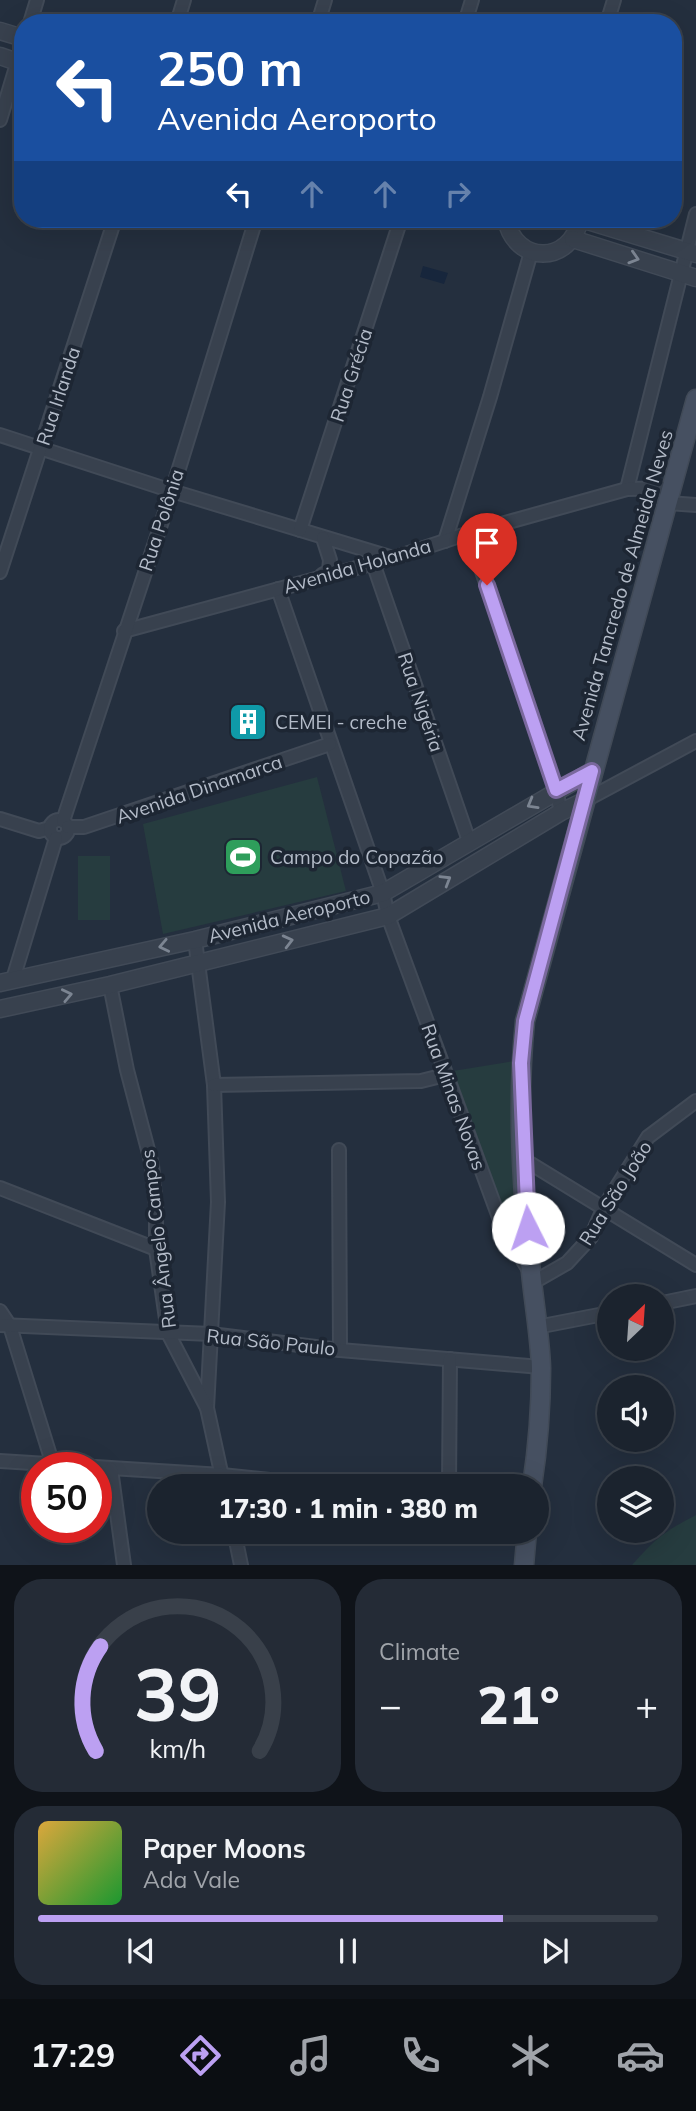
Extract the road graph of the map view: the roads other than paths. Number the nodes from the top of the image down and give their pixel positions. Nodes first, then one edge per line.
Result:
1 (14, 80) edge
2 (0, 120) edge
3 (696, 214) edge
4 (112, 228) edge
5 (253, 228) edge
6 (398, 228) edge
7 (509, 228) edge
8 (577, 228) edge
9 (610, 228) edge
10 (573, 239) junction
11 (531, 252) junction
12 (691, 252) edge
13 (688, 275) edge
14 (696, 399) edge
15 (0, 435) edge
16 (41, 448) junction
17 (627, 489) junction
18 (172, 491) junction
19 (670, 496) junction
20 (696, 505) edge
21 (300, 530) junction
22 (470, 533) junction
23 (323, 538) junction
24 (445, 541) junction
25 (393, 558) junction
26 (373, 563) junction
27 (0, 572) edge
28 (322, 575) junction
29 (278, 589) junction
30 (124, 631) junction
31 (696, 741) edge
32 (330, 744) junction
33 (592, 771) junction
34 (556, 790) junction
35 (584, 801) junction
36 (561, 812) junction
37 (0, 819) edge
38 (65, 824) junction
39 (53, 833) junction
40 (469, 841) junction
41 (383, 893) junction
42 (388, 916) junction
43 (195, 940) junction
44 (199, 963) junction
45 (7, 981) edge
46 (110, 985) junction
47 (0, 1009) edge
48 (445, 1075) junction
49 (214, 1085) junction
50 (696, 1101) edge
51 (339, 1150) dead end
52 (523, 1159) junction
53 (0, 1188) edge
54 (604, 1207) junction
55 (156, 1249) junction
56 (696, 1265) edge
57 (532, 1278) junction
58 (696, 1296) edge
59 (674, 1301) edge
60 (0, 1311) edge
61 (597, 1315) edge
62 (5, 1326) edge
63 (537, 1327) junction
64 (168, 1334) junction
65 (211, 1334) junction
66 (340, 1349) junction
67 (450, 1359) junction
68 (541, 1367) junction
69 (207, 1408) junction
70 (49, 1452) edge
71 (0, 1461) edge
72 (21, 1463) edge
73 (112, 1469) edge
74 (162, 1474) edge
75 (222, 1474) edge
76 (449, 1474) edge
77 (534, 1474) edge
78 (112, 1476) edge
79 (237, 1544) edge
80 (526, 1544) edge
81 (124, 1565) edge
82 (241, 1565) edge
83 (524, 1565) edge

1 - 2 street
3 - 12 street
4 - 16 street, Rua Irlanda
5 - 18 street, Rua Polônia
6 - 21 street, Rua Grécia
7 - 11 street
8 - 10 street
9 - 12 street
10 - 11 street
10 -> 13 street
11 - 24 street
12 - 13 street
13 - 17 street
14 - 19 main road, Avenida Tancredo de Almeida Neves
15 - 16 street
16 - 18 street
16 - 27 street, Rua Irlanda
17 - 19 street, Avenida Holanda
17 - 22 street, Avenida Holanda
18 - 21 street
18 - 30 street, Rua Polônia
19 - 20 street, Avenida Holanda
19 - 33 main road, Avenida Tancredo de Almeida Neves
21 - 23 street
22 - 24 street, Avenida Holanda
22 - 34 street
23 - 25 street
23 - 28 street
24 - 25 street, Avenida Holanda
25 - 26 street, Avenida Holanda
26 - 28 street, Avenida Holanda
26 - 40 street, Rua Nigéria
28 - 29 street, Avenida Holanda
29 - 30 street, Avenida Holanda
29 - 32 street, Rua Minas Novas
30 - 38 street, Rua Polônia
31 - 35 street
32 - 38 street, Avenida Dinamarca
32 - 41 street, Rua Minas Novas
33 - 34 street, Avenida Aeroporto
33 - 35 main road, Avenida Tancredo de Almeida Neves
34 - 36 street
34 -> 40 street, Avenida Aeroporto
35 - 36 street, Avenida Aeroporto
35 - 52 main road, Avenida Tancredo de Almeida Neves
42 -> 36 street, Avenida Aeroporto
37 - 39 street
38 - 39 street, Avenida Dinamarca
39 - 45 street
40 - 41 street, Avenida Aeroporto
41 - 42 street, Rua Minas Novas
41 - 43 street, Avenida Aeroporto
44 -> 42 street, Avenida Aeroporto
42 - 48 street, Rua Minas Novas
43 - 44 street
43 -> 45 street, Avenida Aeroporto
44 - 46 street, Avenida Aeroporto
44 - 49 street
47 -> 46 street, Avenida Aeroporto
46 - 55 street, Rua Ângelo Campos
48 - 49 street
48 - 57 street, Rua Minas Novas
49 - 65 street
50 - 54 street, Rua São João
51 - 66 street
52 - 54 street
52 - 57 main road, Avenida Tancredo de Almeida Neves
53 - 55 street
54 - 56 street
54 - 57 street, Rua São João
55 - 64 street, Rua Ângelo Campos
57 - 63 main road, Avenida Tancredo de Almeida Neves
58 - 59 street
60 - 62 street
61 - 63 street
62 - 64 street, Rua São Paulo
62 - 70 street
63 - 68 main road, Avenida Tancredo de Almeida Neves
64 - 65 street, Rua São Paulo
64 - 69 street, Rua Ângelo Campos
65 - 66 street, Rua São Paulo
65 - 69 street
66 - 67 street, Rua São Paulo
67 - 68 street, Rua São Paulo
67 - 76 street
68 - 77 main road, Avenida Tancredo de Almeida Neves
69 - 75 street, Rua Ângelo Campos
71 - 72 street
73 - 74 street
78 - 81 street
79 - 82 street
80 - 83 main road

